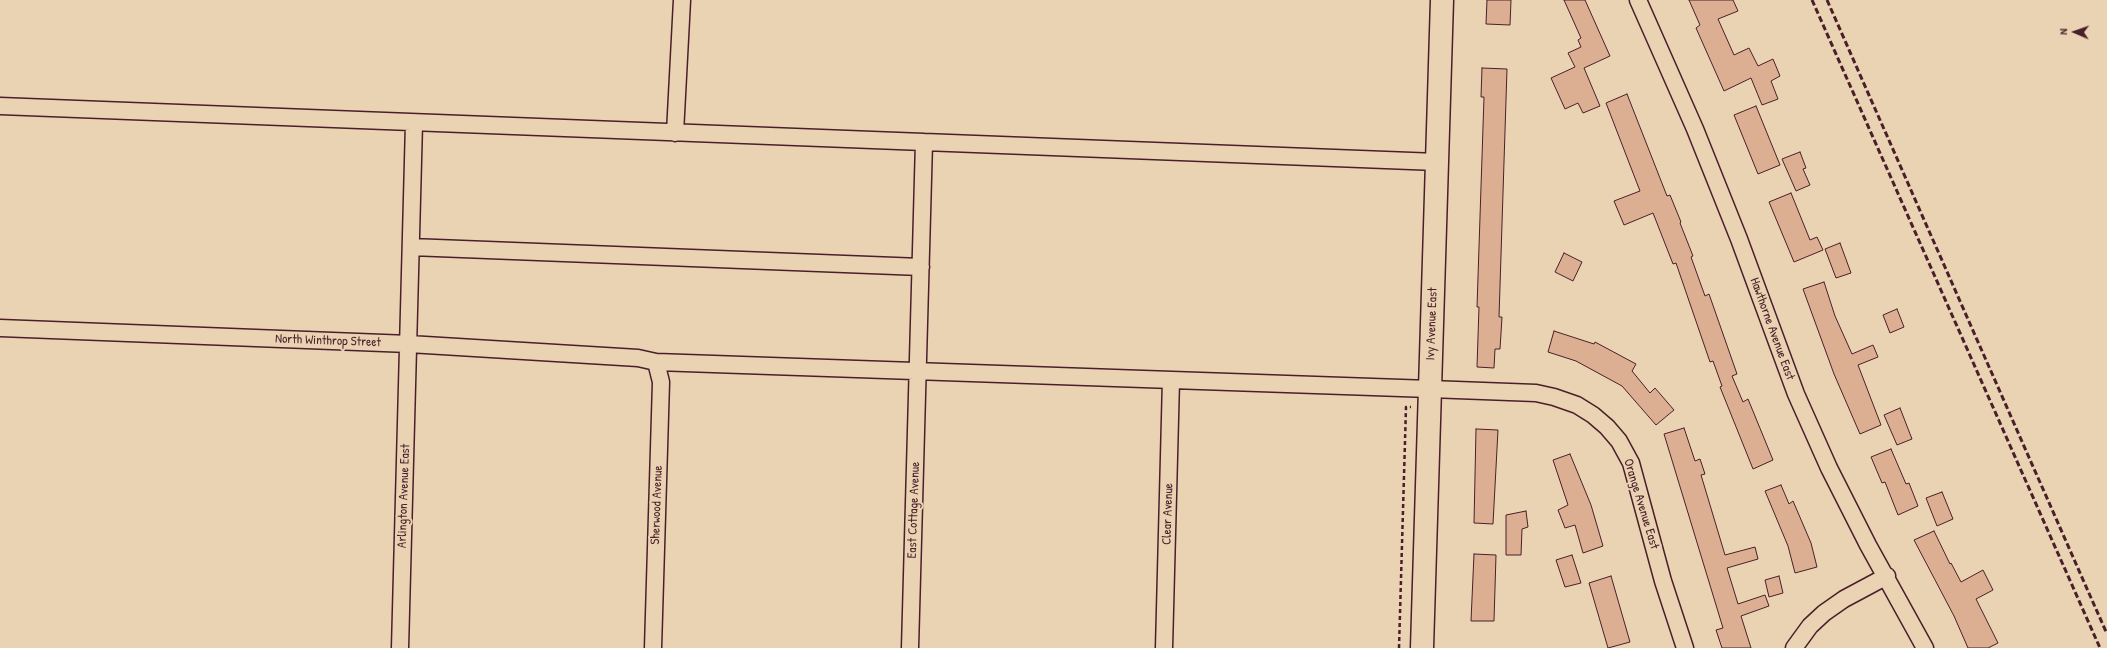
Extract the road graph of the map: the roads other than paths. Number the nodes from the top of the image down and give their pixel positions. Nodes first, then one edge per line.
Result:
1 (682, 0) edge
2 (1442, 0) edge
3 (1638, 0) edge
4 (0, 106) edge
5 (414, 122) junction
6 (675, 133) junction
7 (924, 142) junction
8 (1437, 162) junction
9 (411, 247) junction
10 (920, 266) junction
11 (0, 328) edge
12 (409, 344) junction
13 (656, 362) junction
14 (918, 372) junction
15 (1171, 380) junction
16 (1430, 389) junction
17 (1887, 576) junction
18 (400, 648) edge
19 (653, 648) edge
20 (910, 648) edge
21 (1164, 648) edge
22 (1422, 648) edge
23 (1685, 648) edge
24 (1794, 648) edge
25 (1925, 648) edge

1 - 6 street
2 - 8 street, Ivy Avenue East
3 - 17 street, Hawthorne Avenue East
4 - 5 street
5 - 6 street
5 - 9 street, Arlington Avenue East
6 - 7 street
7 - 8 street
7 - 10 street, East Cottage Avenue
8 - 16 street, Ivy Avenue East
9 - 10 street
9 - 12 street, Arlington Avenue East
10 - 14 street, East Cottage Avenue
11 - 12 street, North Winthrop Street
12 - 13 street, North Winthrop Street
12 - 18 street, Arlington Avenue East
13 - 14 street, North Winthrop Street
13 - 19 street, Sherwood Avenue
14 - 15 street, Orange Avenue East
14 - 20 street, East Cottage Avenue
15 - 16 street, Orange Avenue East
15 - 21 street, Clear Avenue
16 - 22 street, Ivy Avenue East
16 - 23 street, Orange Avenue East
17 - 24 street
17 - 25 street, Hawthorne Avenue East

